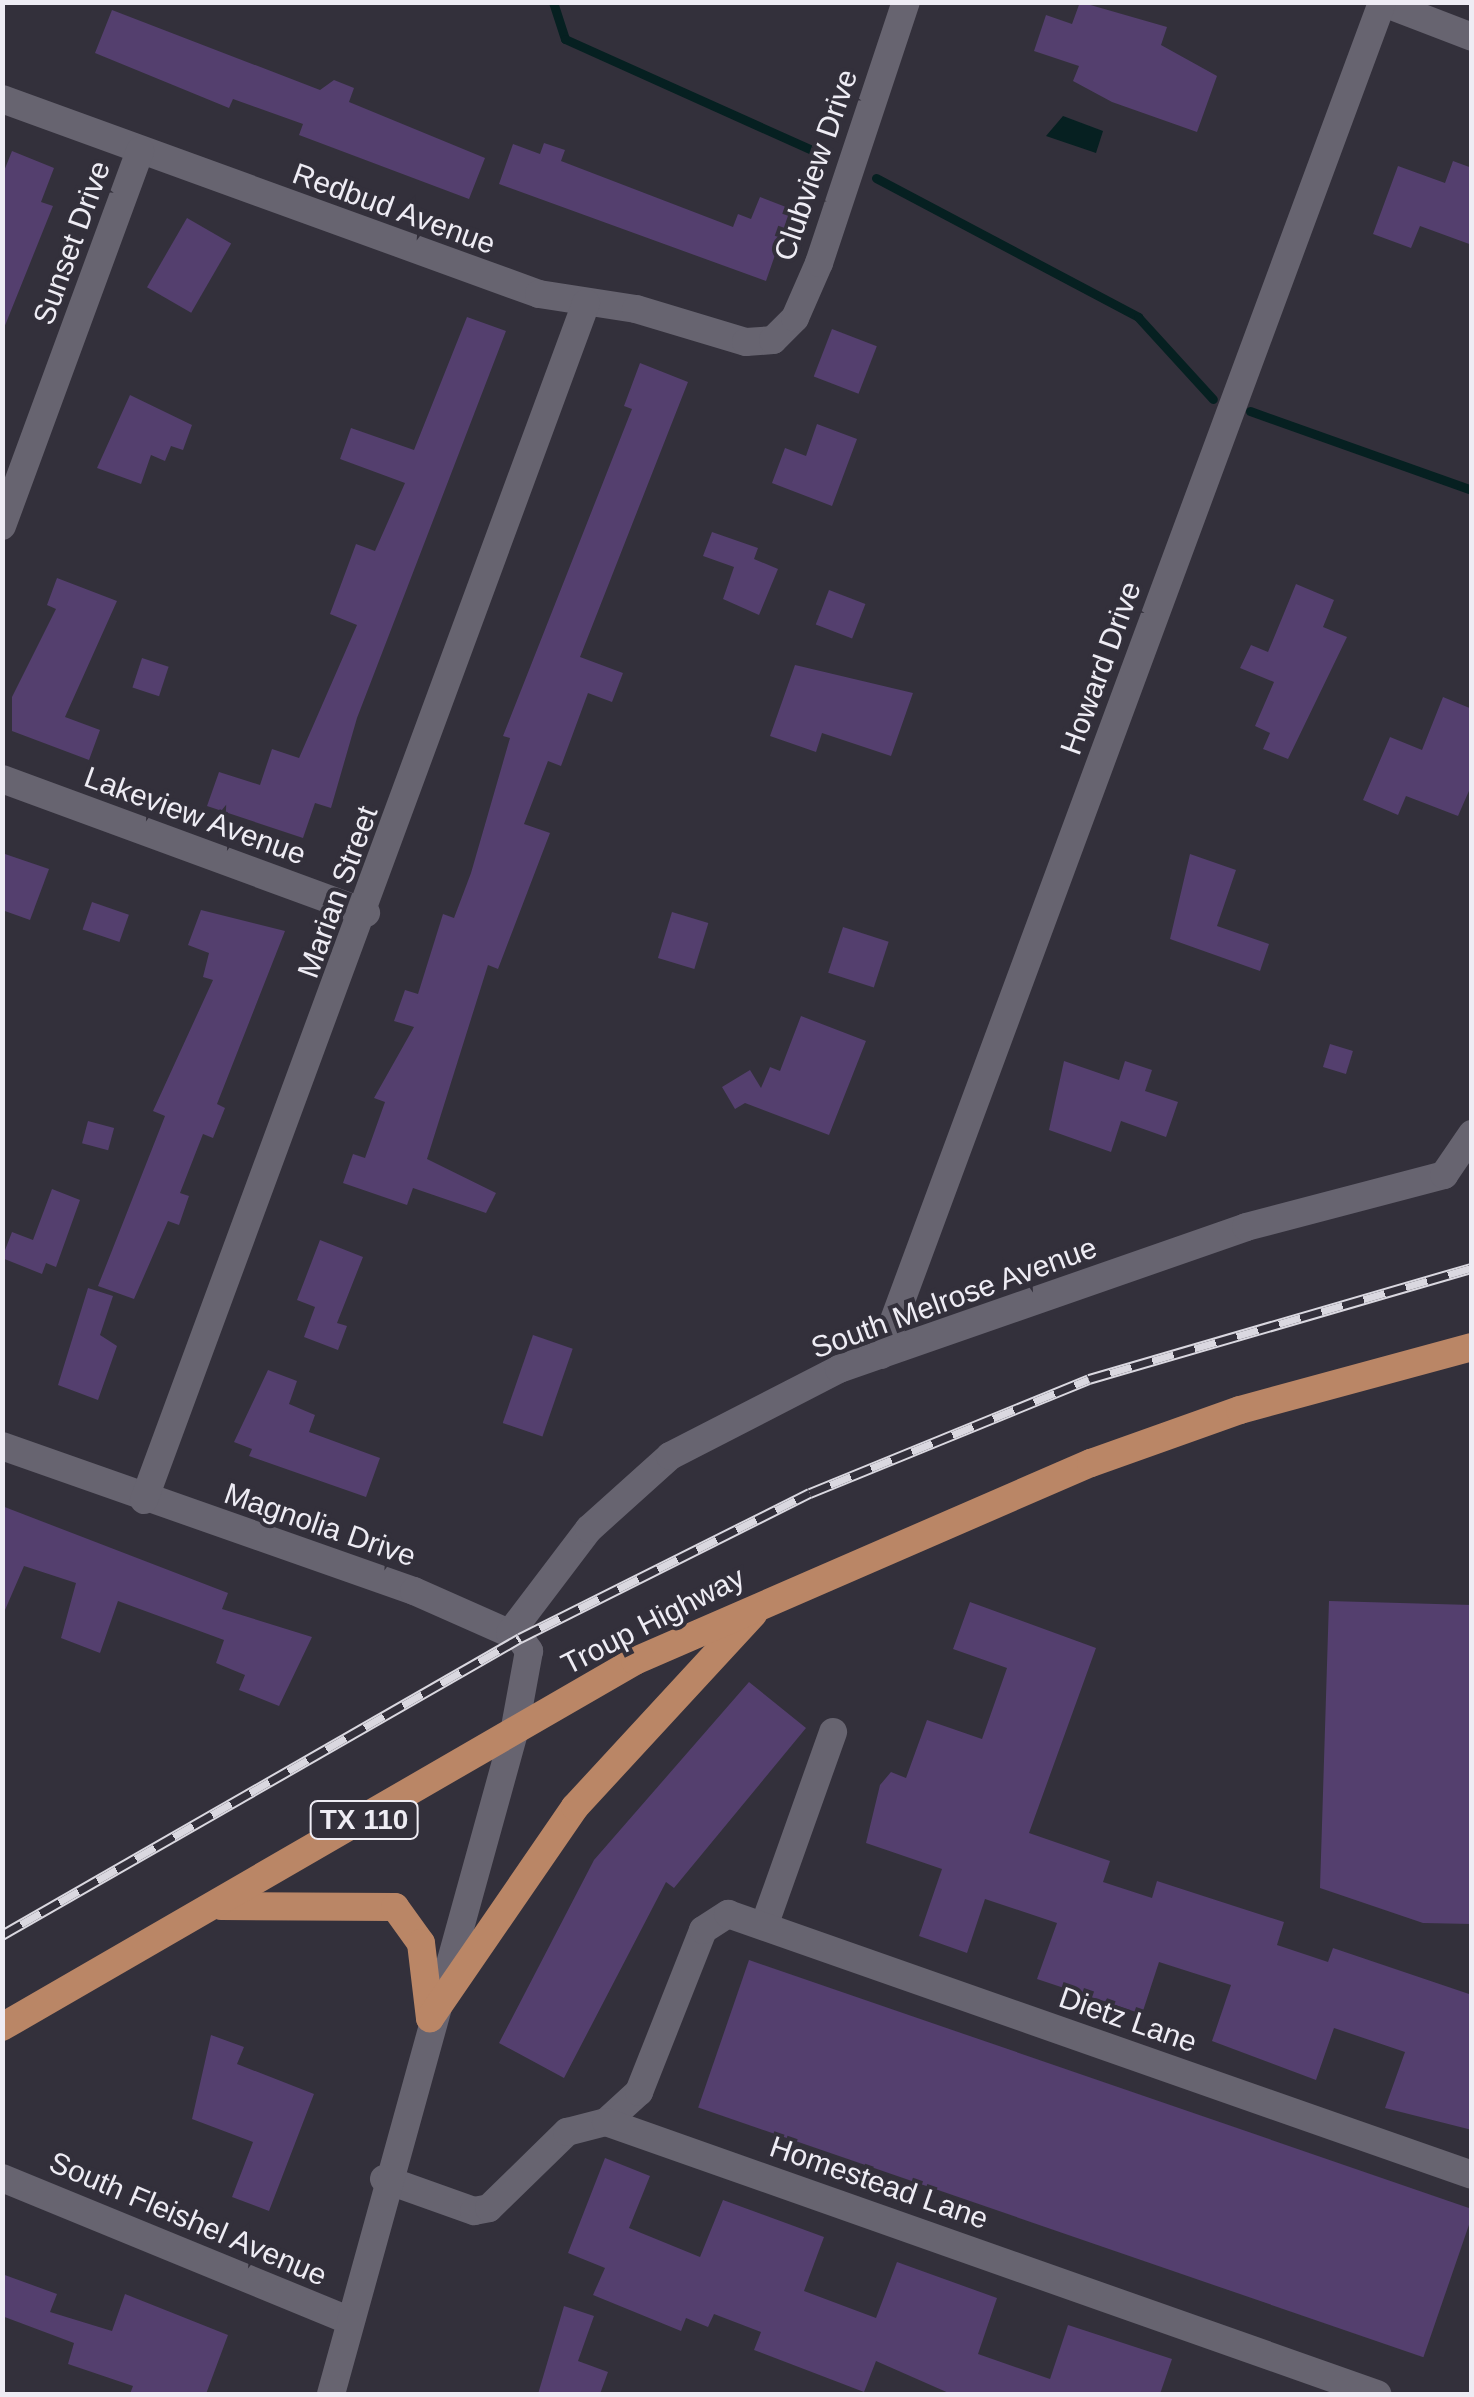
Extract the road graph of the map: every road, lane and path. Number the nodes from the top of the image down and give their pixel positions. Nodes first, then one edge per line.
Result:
1 (906, 2) edge
2 (1381, 3) edge
3 (1472, 37) edge
4 (2, 99) edge
5 (140, 151) junction
6 (586, 303) junction
7 (773, 340) joint
8 (2, 526) edge
9 (2, 779) edge
10 (366, 913) junction
11 (1472, 1134) edge
12 (1472, 1347) edge
13 (881, 1355) junction
14 (2, 1446) edge
15 (144, 1500) junction
16 (766, 1600) junction
17 (510, 1633) junction
18 (832, 1732) dead end
19 (514, 1734) junction
20 (214, 1906) junction
21 (764, 1926) junction
22 (430, 2018) junction
23 (2, 2027) edge
24 (606, 2122) junction
25 (1472, 2175) edge
26 (2, 2178) edge
27 (384, 2179) junction
28 (350, 2322) junction
29 (331, 2394) edge
30 (1377, 2394) edge

1 - 7 street, Clubview Drive
2 - 3 street
2 - 13 street, Howard Drive
4 - 5 street, Redbud Avenue
5 - 6 street, Redbud Avenue
5 - 8 street, Sunset Drive
6 - 7 street, Redbud Avenue
6 - 10 street, Marian Street
9 - 10 street, Lakeview Avenue
10 - 15 street, Marian Street
11 - 13 street, South Melrose Avenue
12 - 16 main road, Troup Highway
13 - 17 street, South Melrose Avenue
14 - 15 street, Magnolia Drive
15 - 17 street, Magnolia Drive
16 - 19 main road, Troup Highway / TX 110
16 - 22 main road
17 - 19 street
18 - 21 street
19 - 20 main road, TX 110
19 - 22 street
20 - 22 main road
20 - 23 main road, TX 110
21 - 24 street, Dietz Lane
21 - 25 street, Dietz Lane
22 - 27 street
24 - 27 street
24 - 30 street, Homestead Lane
26 - 28 street, South Fleishel Avenue
27 - 28 street
28 - 29 street

